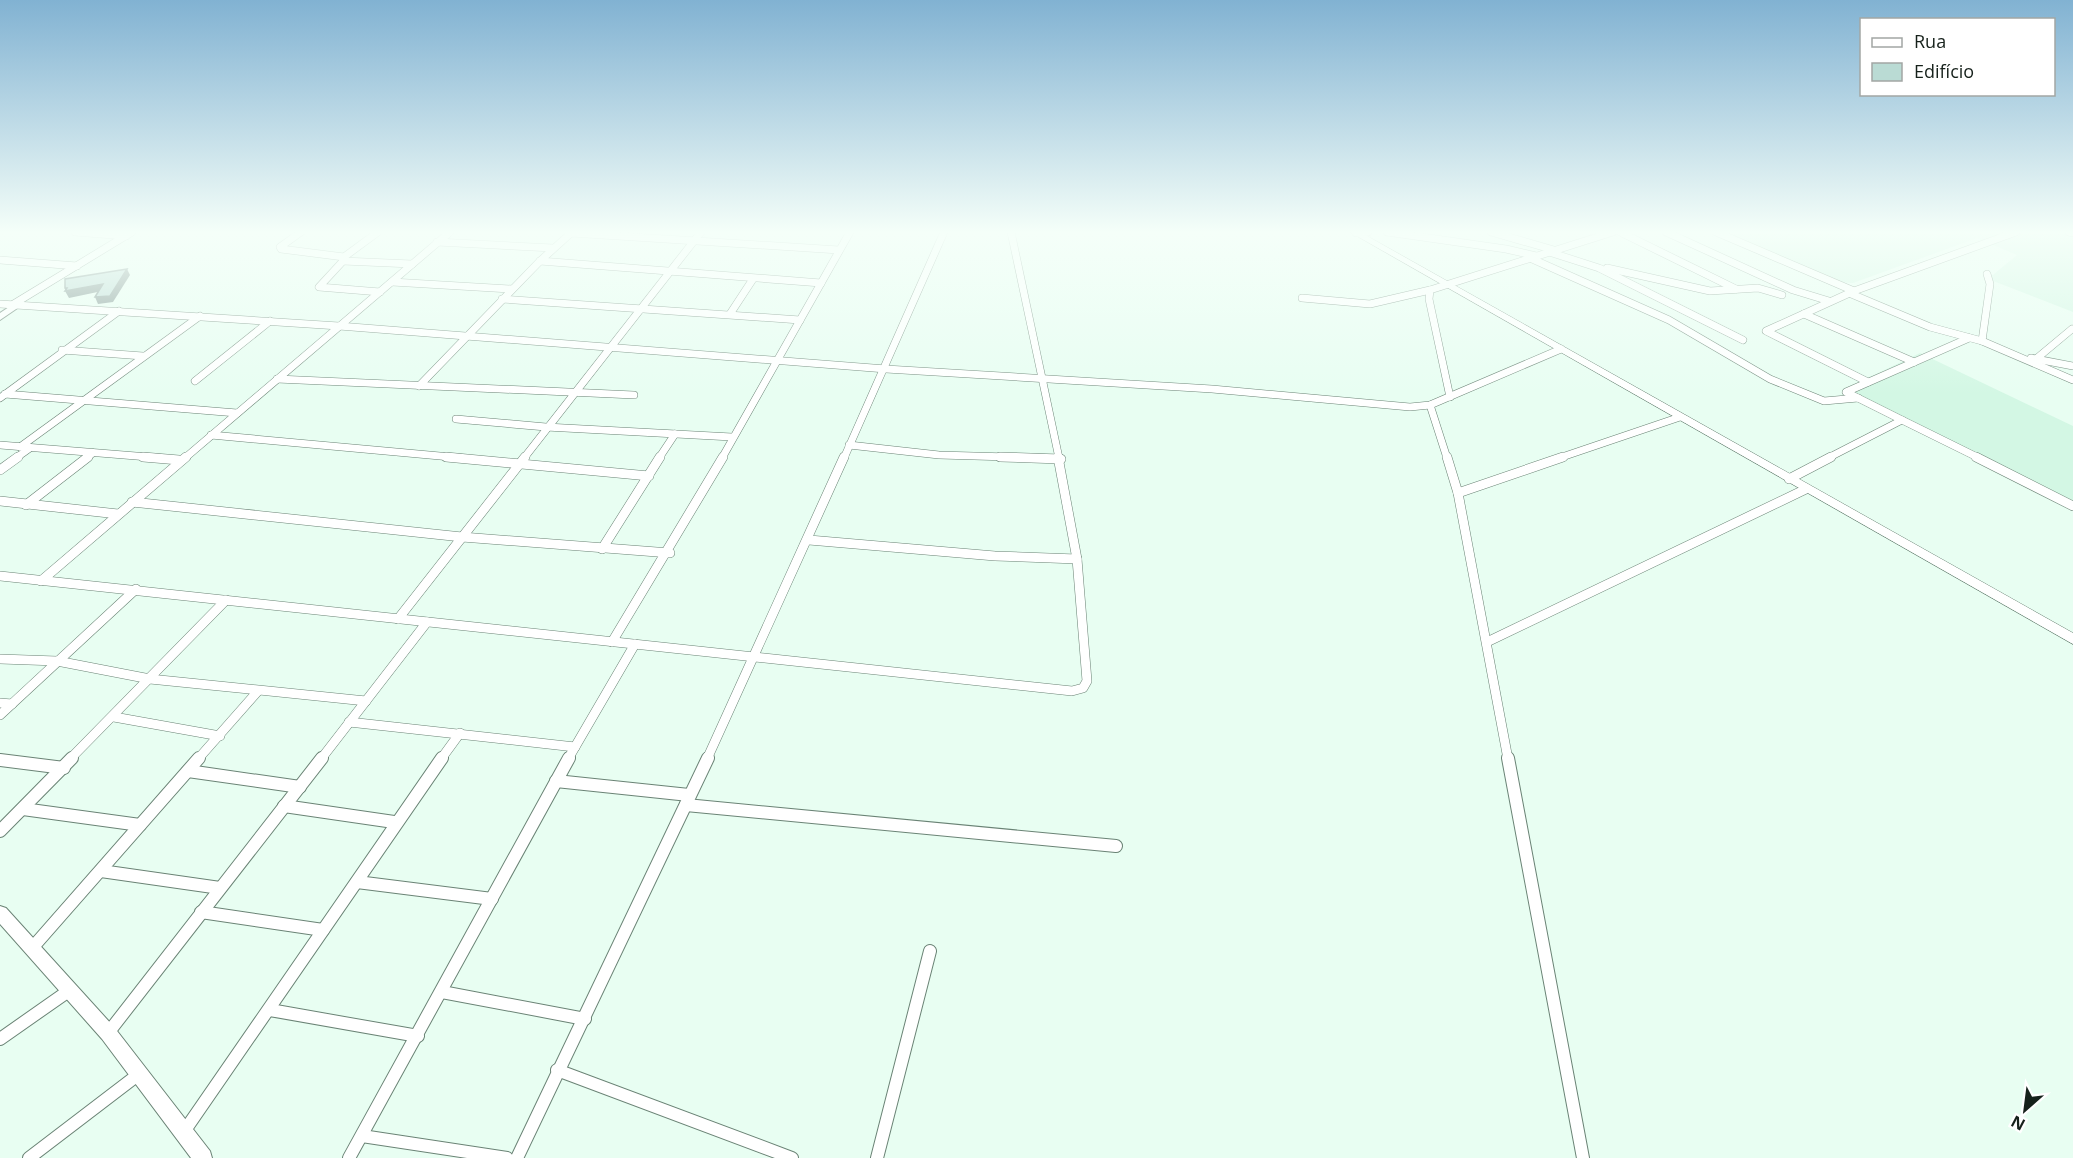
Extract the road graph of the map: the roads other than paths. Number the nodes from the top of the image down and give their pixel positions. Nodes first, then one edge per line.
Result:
1 (44, 286) edge
2 (320, 286) edge
3 (387, 286) edge
4 (461, 286) edge
5 (515, 286) edge
6 (657, 286) edge
7 (748, 286) edge
8 (819, 286) edge
9 (922, 286) edge
10 (1022, 286) edge
11 (1441, 286) edge
12 (1450, 286) edge
13 (1596, 286) edge
14 (1635, 286) edge
15 (1686, 286) edge
16 (1730, 286) edge
17 (1784, 286) edge
18 (1838, 286) edge
19 (1867, 286) edge
20 (1990, 286) edge
21 (512, 289) junction
22 (1736, 289) junction
23 (1430, 290) junction
24 (380, 292) junction
25 (1851, 292) junction
26 (1782, 295) dead end
27 (1302, 298) dead end
28 (502, 299) junction
29 (1829, 301) junction
30 (0, 304) edge
31 (12, 305) junction
32 (640, 307) junction
33 (119, 311) junction
34 (730, 314) junction
35 (1804, 314) junction
36 (0, 316) edge
37 (201, 316) junction
38 (800, 320) junction
39 (270, 321) junction
40 (339, 326) junction
41 (2072, 329) edge
42 (465, 336) junction
43 (1969, 338) junction
44 (1743, 340) dead end
45 (1982, 342) junction
46 (608, 349) junction
47 (1561, 349) junction
48 (62, 350) junction
49 (143, 356) junction
50 (2020, 357) junction
51 (2036, 359) junction
52 (777, 360) junction
53 (1914, 362) junction
54 (2073, 366) edge
55 (886, 369) junction
56 (1041, 378) junction
57 (277, 379) junction
58 (2073, 380) edge
59 (195, 381) dead end
60 (1868, 382) junction
61 (418, 386) junction
62 (574, 392) junction
63 (634, 395) dead end
64 (3, 396) edge
65 (1450, 397) junction
66 (1858, 398) junction
67 (86, 400) junction
68 (1430, 405) junction
69 (237, 413) junction
70 (1680, 417) junction
71 (456, 419) dead end
72 (1902, 420) junction
73 (546, 427) junction
74 (675, 434) junction
75 (211, 435) junction
76 (732, 437) junction
77 (0, 445) edge
78 (849, 445) junction
79 (20, 447) junction
80 (30, 448) junction
81 (93, 453) junction
82 (1060, 459) junction
83 (179, 460) junction
84 (517, 464) junction
85 (0, 470) edge
86 (649, 476) junction
87 (1789, 479) junction
88 (1806, 489) junction
89 (1458, 493) junction
90 (0, 501) edge
91 (132, 502) junction
92 (26, 505) junction
93 (2073, 506) edge
94 (118, 514) junction
95 (462, 537) junction
96 (809, 540) junction
97 (602, 549) junction
98 (670, 553) junction
99 (1077, 559) junction
100 (0, 576) edge
101 (40, 581) junction
102 (136, 590) junction
103 (226, 600) junction
104 (398, 619) junction
105 (427, 622) junction
106 (2071, 634) edge
107 (612, 642) junction
108 (1487, 642) junction
109 (635, 644) junction
110 (757, 654) junction
111 (0, 659) edge
112 (57, 661) junction
113 (150, 679) junction
114 (258, 691) junction
115 (366, 701) junction
116 (0, 703) edge
117 (12, 704) junction
118 (0, 715) edge
119 (114, 717) junction
120 (349, 722) junction
121 (460, 733) junction
122 (220, 736) junction
123 (575, 747) junction
124 (0, 760) edge
125 (64, 768) junction
126 (188, 771) junction
127 (556, 781) junction
128 (300, 787) junction
129 (688, 800) junction
130 (284, 806) junction
131 (23, 809) junction
132 (394, 822) junction
133 (140, 825) junction
134 (0, 831) edge
135 (1116, 846) dead end
136 (101, 871) junction
137 (357, 882) junction
138 (220, 888) junction
139 (492, 900) junction
140 (201, 912) junction
141 (0, 913) edge
142 (323, 930) junction
143 (33, 947) junction
144 (930, 951) dead end
145 (70, 990) junction
146 (442, 992) junction
147 (270, 1010) junction
148 (585, 1019) junction
149 (108, 1033) junction
150 (418, 1036) junction
151 (0, 1039) edge
152 (557, 1070) junction
153 (139, 1074) junction
154 (183, 1133) junction
155 (363, 1136) junction
156 (783, 1156) edge
157 (29, 1158) edge
158 (203, 1158) edge
159 (349, 1158) edge
160 (507, 1158) edge
161 (517, 1158) edge
162 (878, 1158) edge
163 (1583, 1158) edge

1 - 31 street
2 - 24 street
3 - 24 street
4 - 21 street
5 - 21 street
6 - 32 street
7 - 34 street
8 - 38 street
9 - 55 street
10 - 56 street
11 - 23 street
12 - 47 main road
13 - 66 street
14 - 44 street
15 - 22 street
16 - 22 street
17 - 29 street
18 - 25 street
19 - 25 street
20 - 45 street
21 - 28 street
22 - 26 street
23 - 27 street
23 - 65 street
24 - 40 street
25 - 29 street
25 - 43 street
28 - 32 street
28 - 42 street
29 - 35 street
30 - 31 street
31 - 33 street
31 - 36 street
32 - 34 street
32 - 46 street
33 - 37 street
33 - 48 street
34 - 38 street
35 - 53 street
35 - 60 street
37 - 39 street
37 - 49 street
38 - 52 street
39 - 40 street
39 - 59 street
40 - 42 street
40 - 57 street
41 - 51 street
42 - 46 street
42 - 61 street
43 - 45 street
43 - 53 street
45 - 50 street
46 - 52 street
46 - 62 street
47 - 65 street
47 - 70 main road
48 - 49 street
48 - 64 street
49 - 67 street
50 - 51 street
50 - 58 street
51 - 54 street
52 - 55 street
52 - 76 street
53 - 60 street
55 - 56 street
55 - 78 street
56 - 68 street
56 - 82 street
57 - 61 street
57 - 69 street
60 - 66 street
61 - 62 street
62 - 63 street
62 - 73 street
64 - 67 street
65 - 68 street
66 - 72 street
67 - 69 street
67 - 79 street
68 - 89 street
69 - 75 street
70 - 87 main road
70 - 89 street
71 - 73 street
72 - 87 street
72 - 93 street
73 - 74 street
73 - 84 street
74 - 76 street
74 - 86 street
75 - 83 street
75 - 84 street
76 - 98 street
77 - 79 street
78 - 82 street
78 - 96 street
79 - 80 street
80 - 81 street
80 - 85 street
81 - 83 street
81 - 92 street
82 - 99 street
83 - 91 street
84 - 86 street
84 - 95 street
86 - 97 street
87 - 88 main road
88 - 106 main road
88 - 108 street
89 - 108 street
90 - 92 street
91 - 94 street
91 - 95 street
92 - 94 street
94 - 101 street
95 - 97 street
95 - 104 street
96 - 99 street
96 - 110 street
97 - 98 street
98 - 107 street
99 - 110 street
100 - 101 street
101 - 102 street
102 - 103 street
102 - 112 street
103 - 104 street
103 - 113 street
104 - 105 street
105 - 107 street
105 - 115 street
107 - 109 street
108 - 163 street
109 - 110 street
109 - 123 street
110 - 129 street
111 - 112 street
112 - 113 street
112 - 117 street
113 - 114 street
113 - 119 street
114 - 115 street
114 - 122 street
115 - 120 street
116 - 117 street
117 - 118 street
119 - 122 street
119 - 125 street
120 - 121 street
120 - 128 street
121 - 123 street
121 - 132 street
122 - 126 street
123 - 127 street
124 - 125 street
125 - 131 street
126 - 128 street
126 - 133 street
127 - 129 street
127 - 139 street
128 - 130 street
129 - 135 street
129 - 148 street
130 - 132 street
130 - 138 street
131 - 133 street
131 - 134 street
132 - 137 street
133 - 136 street
136 - 138 street
136 - 143 street
137 - 139 street
137 - 142 street
138 - 140 street
139 - 146 street
140 - 142 street
140 - 149 street
141 - 143 street
142 - 147 street
143 - 145 street
144 - 162 street
145 - 149 street
145 - 151 street
146 - 148 street
146 - 150 street
147 - 150 street
147 - 154 street
148 - 152 street
149 - 153 street
150 - 155 street
152 - 156 street
152 - 161 street
153 - 154 street
153 - 157 street
154 - 158 street
155 - 159 street
155 - 160 street

